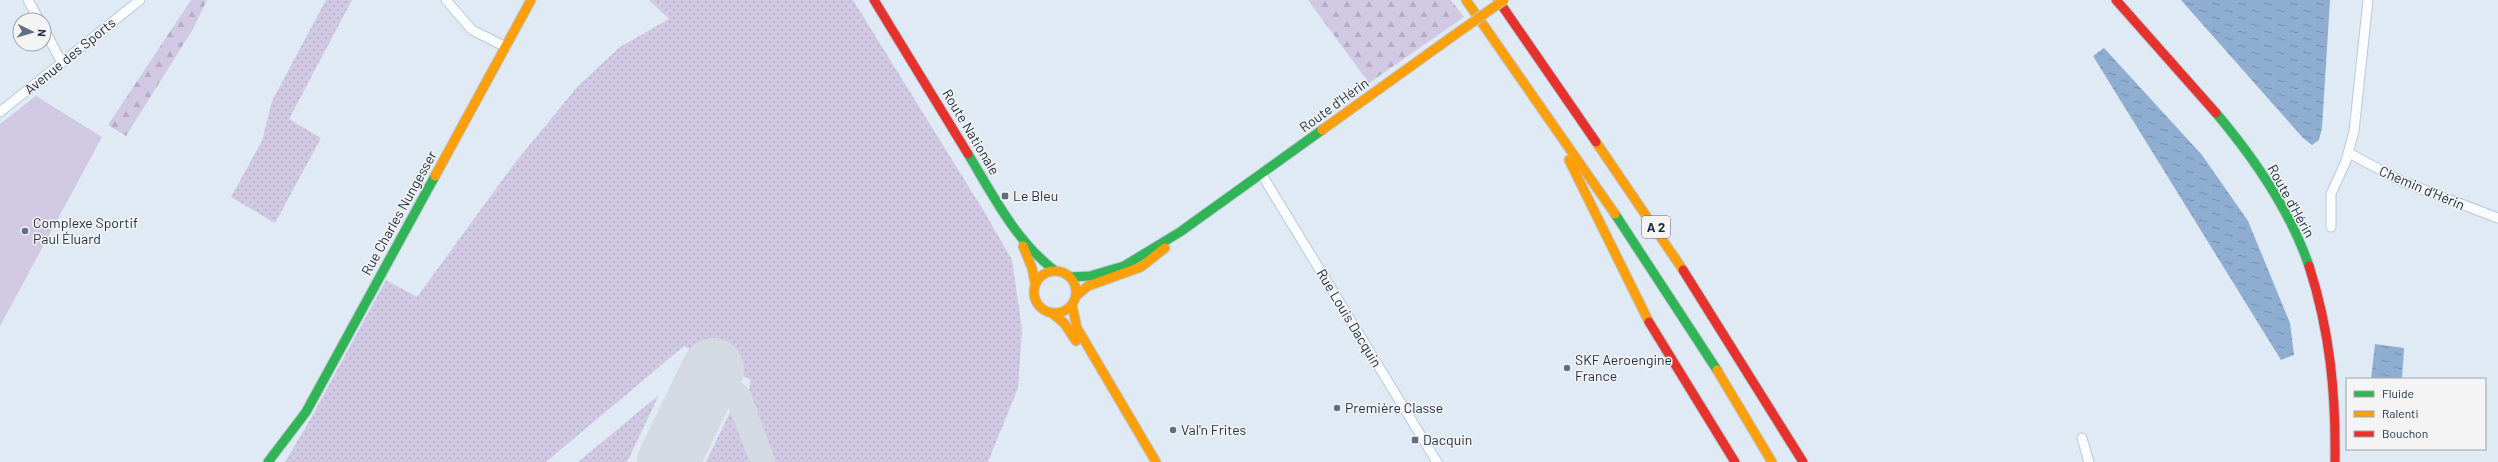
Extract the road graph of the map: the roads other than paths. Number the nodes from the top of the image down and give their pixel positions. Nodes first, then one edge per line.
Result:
1 (28, 0) edge
2 (140, 0) edge
3 (446, 0) edge
4 (531, 0) edge
5 (874, 0) edge
6 (1466, 0) edge
7 (1498, 0) edge
8 (1504, 0) edge
9 (2116, 0) edge
10 (2368, 0) edge
11 (35, 12) edge
12 (52, 45) edge
13 (506, 48) junction
14 (62, 63) junction
15 (1523, 78) junction
16 (0, 112) edge
17 (2349, 153) junction
18 (1262, 175) junction
19 (2498, 218) edge
20 (2331, 227) dead end
21 (1015, 231) junction
22 (1180, 232) junction
23 (1054, 270) junction
24 (1070, 277) junction
25 (1035, 283) junction
26 (1076, 296) junction
27 (1072, 305) junction
28 (1052, 313) junction
29 (306, 412) junction
30 (1139, 434) junction
31 (2082, 438) dead end
32 (268, 462) edge
33 (278, 462) edge
34 (1156, 462) edge
35 (1437, 462) edge
36 (1735, 462) edge
37 (1772, 462) edge
38 (1803, 462) edge
39 (2089, 462) edge
40 (2335, 462) edge

1 - 11 street
2 - 14 street, Avenue des Sports
3 - 13 street
4 - 13 main road, Rue Charles Nungesser
5 - 21 main road, Route Nationale
6 - 15 main road, A 2
7 - 38 main road, A 2
8 - 18 main road, Route d'Hérin, bridge
9 - 40 main road, Route d'Hérin
10 - 17 street
12 - 14 street
13 - 29 main road, Rue Charles Nungesser
14 - 16 street, Avenue des Sports
15 - 36 main road
15 - 37 main road, A 2
17 - 19 street, Chemin d'Hérin
17 - 20 street
18 - 22 main road, Route d'Hérin
18 - 35 street, Rue Louis Dacquin
21 - 23 main road, Route Nationale
21 - 25 main road
22 - 24 main road, Route d'Hérin
22 - 26 main road, Route d'Hérin
23 - 24 main road
23 - 25 main road
24 - 26 main road
25 - 28 main road
26 - 27 main road
27 - 28 main road
27 - 30 main road
28 - 30 main road
29 - 32 main road, Rue Charles Nungesser
29 - 33 main road, Rue Charles Nungesser
30 - 34 main road
31 - 39 street

